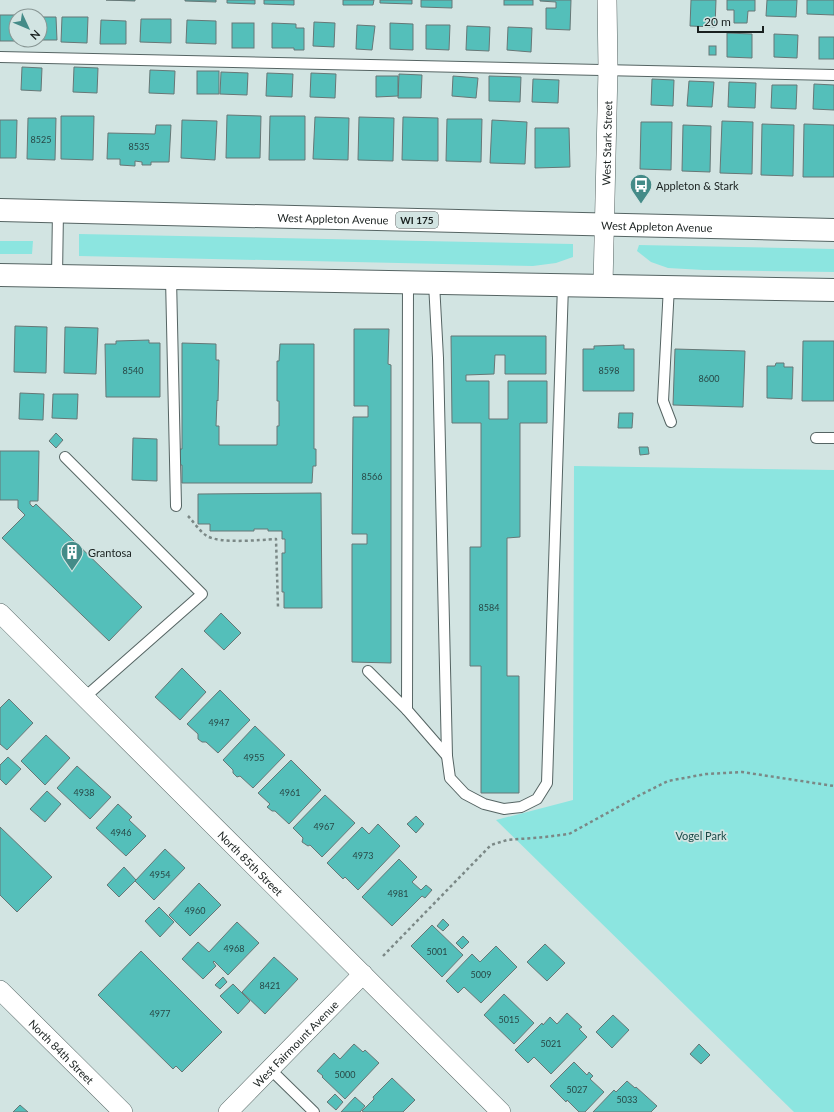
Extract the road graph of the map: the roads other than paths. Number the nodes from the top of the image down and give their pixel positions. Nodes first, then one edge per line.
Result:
1 (607, 0) edge
2 (0, 57) edge
3 (608, 69) junction
4 (834, 75) edge
5 (0, 210) edge
6 (58, 211) junction
7 (604, 225) junction
8 (834, 230) edge
9 (0, 275) edge
10 (57, 276) junction
11 (170, 278) junction
12 (408, 282) junction
13 (434, 283) junction
14 (562, 285) junction
15 (603, 285) junction
16 (669, 286) junction
17 (834, 290) edge
18 (671, 422) dead end
19 (816, 438) dead end
20 (834, 438) edge
21 (65, 457) dead end
22 (176, 506) road end
23 (0, 613) edge
24 (368, 672) dead end
25 (84, 697) junction
26 (407, 710) junction
27 (447, 756) junction
28 (363, 974) junction
29 (0, 990) edge
30 (270, 1069) junction
31 (123, 1112) edge
32 (228, 1112) edge
33 (314, 1112) edge
34 (501, 1112) edge

1 - 3 street, West Stark Street
2 - 3 lane
3 - 4 lane
3 - 7 street, West Stark Street
5 - 6 main road, West Appleton Avenue / WI 175
6 - 7 main road, West Appleton Avenue / WI 175
6 - 10 lane
7 - 8 main road, West Appleton Avenue / WI 175
7 - 15 street, West Stark Street
9 - 10 main road
10 - 11 main road
11 - 12 main road
11 - 22 lane
12 - 13 main road
12 - 26 lane
13 - 14 main road
13 - 27 lane
14 - 15 main road
14 - 27 lane
15 - 16 main road
16 - 17 main road
16 - 18 lane
19 - 20 lane
21 - 25 lane
23 - 25 street, North 85th Street
24 - 26 lane
25 - 28 street, North 85th Street
26 - 27 lane
28 - 30 street, West Fairmount Avenue
28 - 34 street, North 85th Street
29 - 31 street, North 84th Street
30 - 32 street, West Fairmount Avenue
30 - 33 lane

